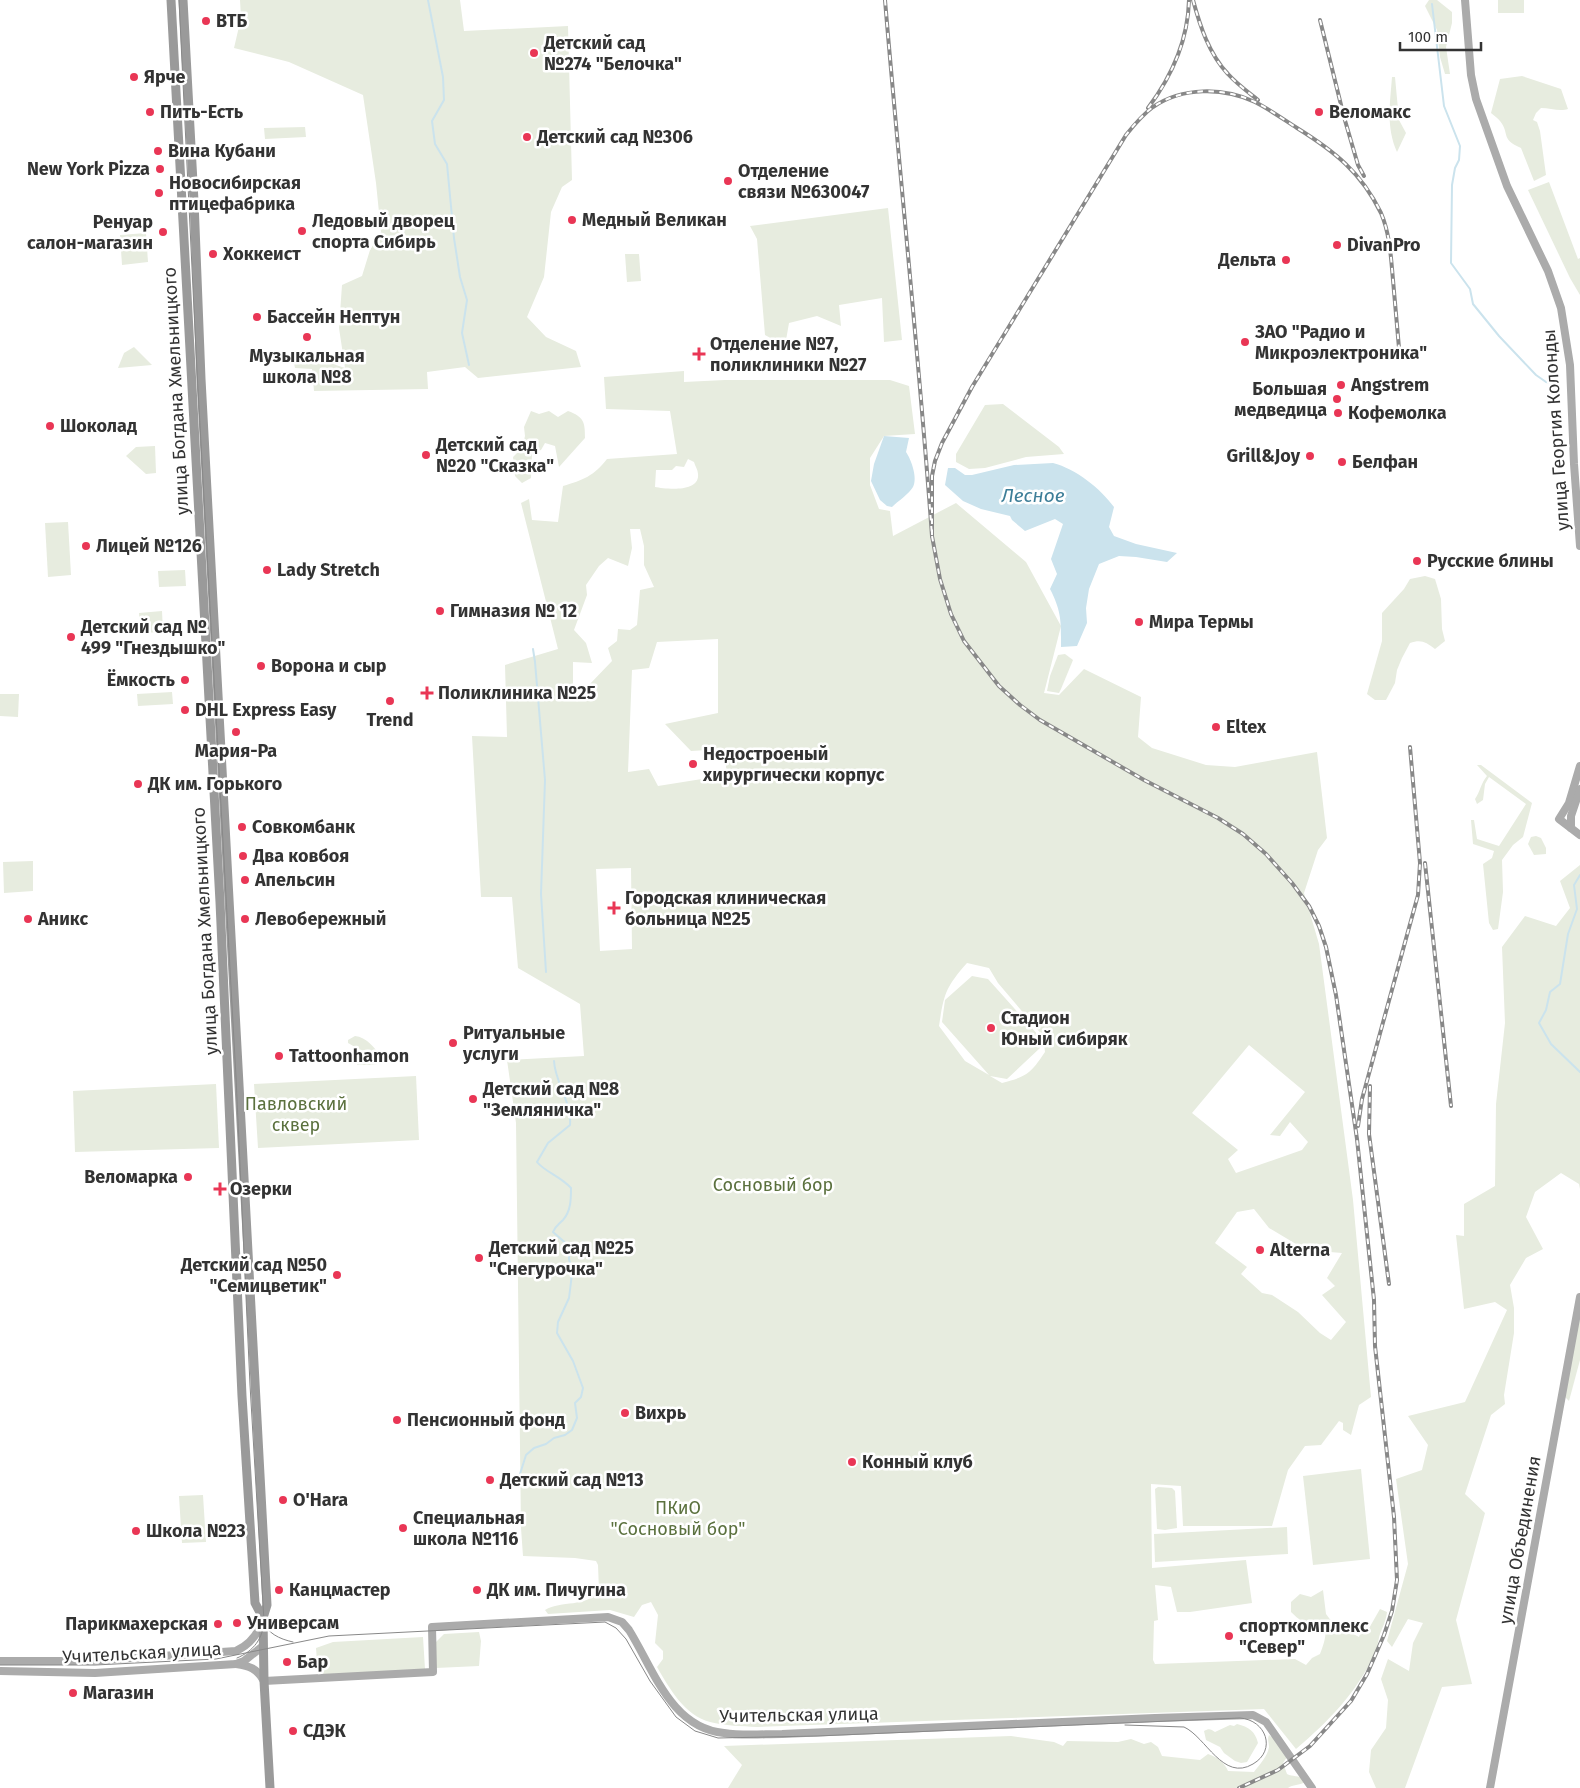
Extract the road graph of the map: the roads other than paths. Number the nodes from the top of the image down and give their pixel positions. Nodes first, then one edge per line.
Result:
1 (171, 0) edge
2 (183, 0) edge
3 (1464, 0) edge
4 (1580, 546) edge
5 (1580, 766) edge
6 (1580, 789) edge
7 (1571, 828) junction
8 (1580, 835) edge
9 (1580, 1297) edge
10 (263, 1618) junction
11 (247, 1646) junction
12 (264, 1646) junction
13 (0, 1661) edge
14 (236, 1664) junction
15 (0, 1671) edge
16 (264, 1681) junction
17 (270, 1788) edge
18 (1312, 1788) edge
19 (1490, 1788) edge

1 - 10 highway, улица Богдана Хмельницкого
2 - 10 highway, улица Богдана Хмельницкого
3 - 4 main road, улица Георгия Колонды
5 - 7 main road
6 - 7 main road
7 - 8 main road
9 - 19 main road, улица Объединения
10 - 11 main road
10 - 12 highway, улица Богдана Хмельницкого
11 - 12 main road, Учительская улица
11 - 13 main road, Учительская улица
12 - 14 main road, Учительская улица
12 - 16 highway, улица Богдана Хмельницкого
14 - 15 main road, Учительская улица
14 - 16 main road
16 - 17 highway, улица Богдана Хмельницкого
16 - 18 main road, Учительская улица

